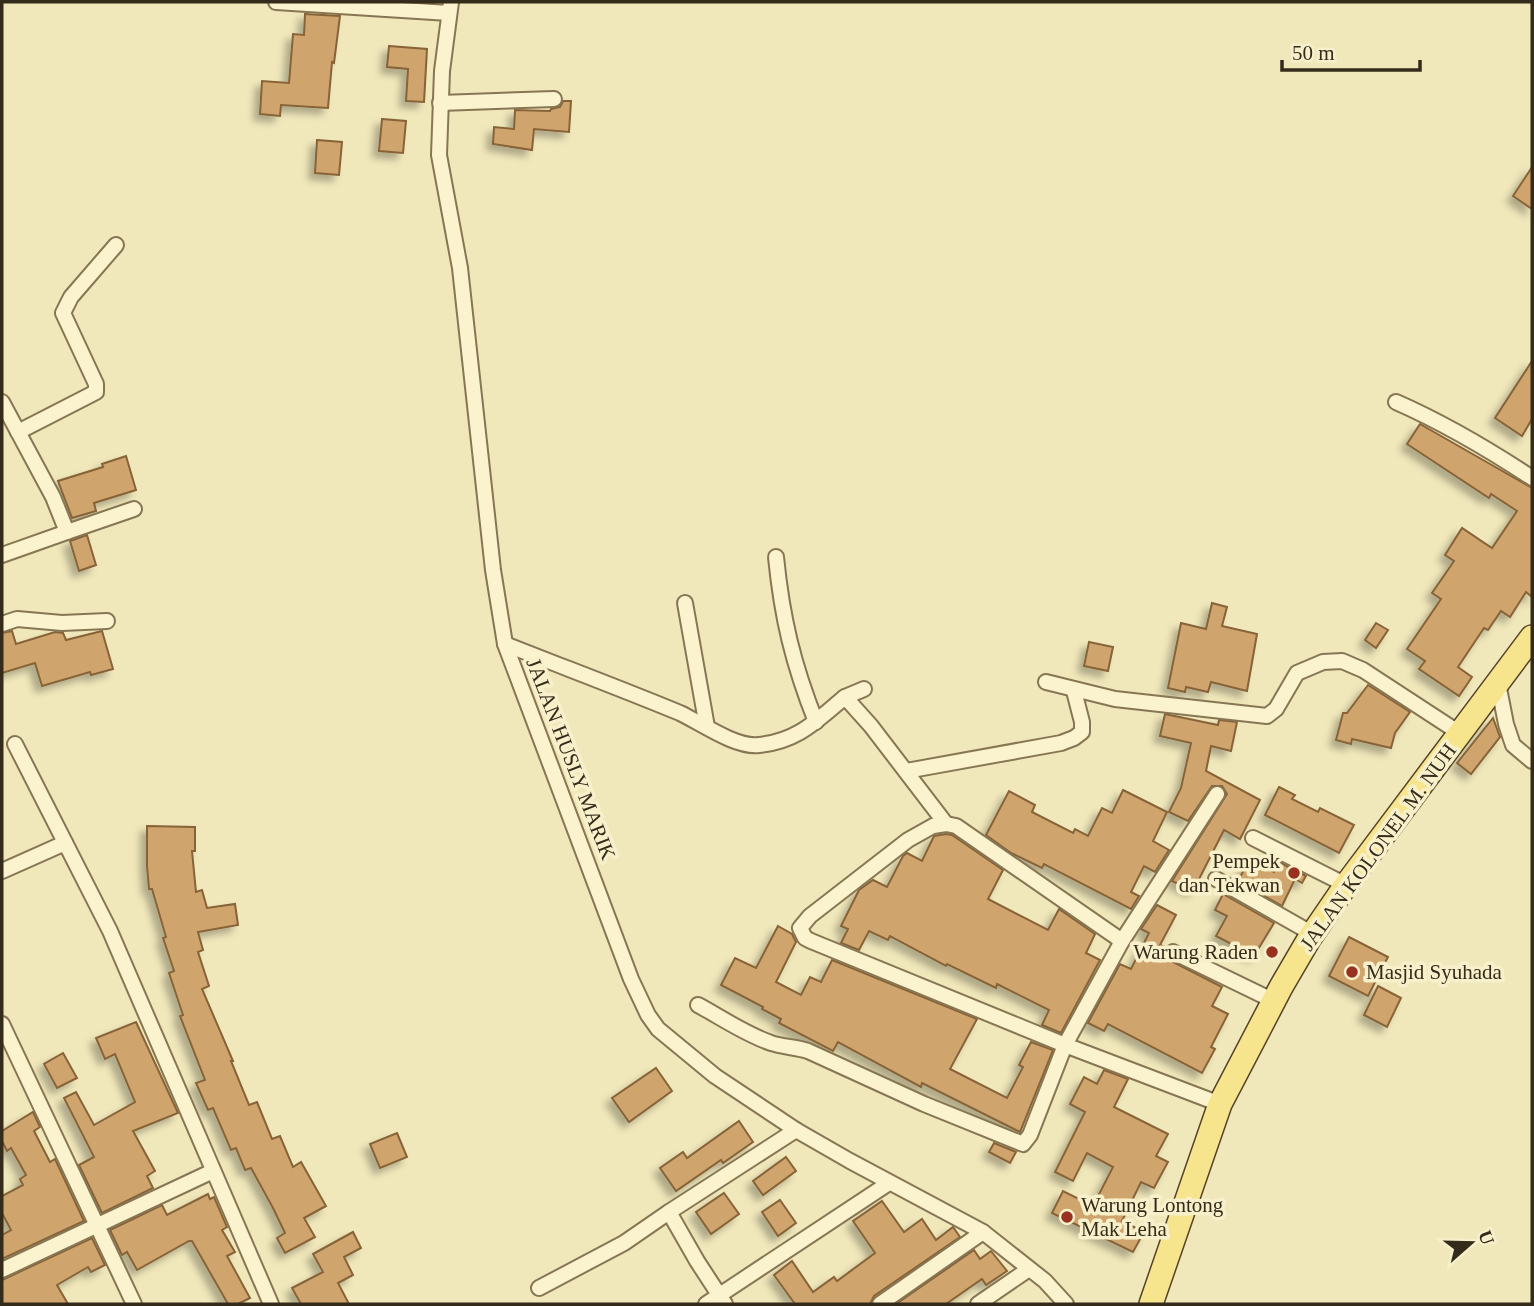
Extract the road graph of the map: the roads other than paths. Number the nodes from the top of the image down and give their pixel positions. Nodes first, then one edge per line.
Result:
1 (276, 2) edge
2 (450, 7) edge
3 (554, 99) dead end
4 (440, 103) junction
5 (116, 245) dead end
6 (2, 402) edge
7 (1396, 402) dead end
8 (18, 432) junction
9 (1532, 478) edge
10 (134, 509) dead end
11 (67, 532) junction
12 (2, 555) edge
13 (776, 557) dead end
14 (685, 603) dead end
15 (107, 621) dead end
16 (2, 624) edge
17 (1532, 637) edge
18 (505, 644) junction
19 (1046, 682) dead end
20 (1498, 683) junction
21 (864, 689) dead end
22 (1074, 691) junction
23 (845, 697) junction
24 (816, 722) junction
25 (707, 727) junction
26 (1461, 734) junction
27 (15, 744) dead end
28 (1532, 761) edge
29 (906, 771) junction
30 (1217, 794) dead end
31 (946, 824) junction
32 (1253, 838) dead end
33 (65, 843) junction
34 (2, 871) edge
35 (1216, 879) dead end
36 (1346, 885) junction
37 (1313, 934) junction
38 (1122, 941) junction
39 (1173, 952) dead end
40 (1274, 1001) junction
41 (698, 1004) dead end
42 (2, 1024) edge
43 (1065, 1045) junction
44 (1220, 1104) junction
45 (796, 1130) junction
46 (213, 1171) junction
47 (889, 1183) junction
48 (669, 1212) junction
49 (96, 1226) junction
50 (983, 1232) junction
51 (1029, 1269) junction
52 (2, 1270) edge
53 (539, 1288) dead end
54 (722, 1300) edge
55 (134, 1304) edge
56 (271, 1304) edge
57 (706, 1304) edge
58 (880, 1304) edge
59 (978, 1304) edge
60 (1066, 1304) edge
61 (1151, 1304) edge

1 - 2 street
2 - 4 street, JALAN HUSLY MARIK
3 - 4 street
4 - 18 street, JALAN HUSLY MARIK
5 - 8 street
6 - 8 street
7 - 9 street
8 - 11 street
10 - 11 street
11 - 12 street
13 - 24 street
14 - 25 street
15 - 16 street
17 - 20 main road, JALAN KOLONEL M. NUH
18 - 25 street
18 - 45 street, JALAN HUSLY MARIK
19 - 22 street
20 - 26 main road, JALAN KOLONEL M. NUH
20 - 28 street
21 - 23 street
22 - 26 street
22 - 29 street
23 - 24 street
23 - 29 street
24 - 25 street
26 - 36 main road, JALAN KOLONEL M. NUH
27 - 33 street
29 - 31 street
30 - 38 street
31 - 38 street
31 - 43 street
32 - 36 street
33 - 34 street
33 - 46 street
35 - 37 street
36 - 37 main road, JALAN KOLONEL M. NUH
37 - 40 main road, JALAN KOLONEL M. NUH
38 - 43 street
39 - 40 street
40 - 44 main road, JALAN KOLONEL M. NUH
41 - 43 street
42 - 49 street
43 - 44 street
44 - 61 main road, JALAN KOLONEL M. NUH
45 - 47 street, JALAN HUSLY MARIK
45 - 48 street
46 - 49 street
46 - 56 street
47 - 50 street, JALAN HUSLY MARIK
47 - 54 street
48 - 53 street
48 - 54 street
49 - 52 street
49 - 55 street
50 - 51 street, JALAN HUSLY MARIK
50 - 58 street
51 - 59 street
51 - 60 street, JALAN HUSLY MARIK
54 - 57 street

